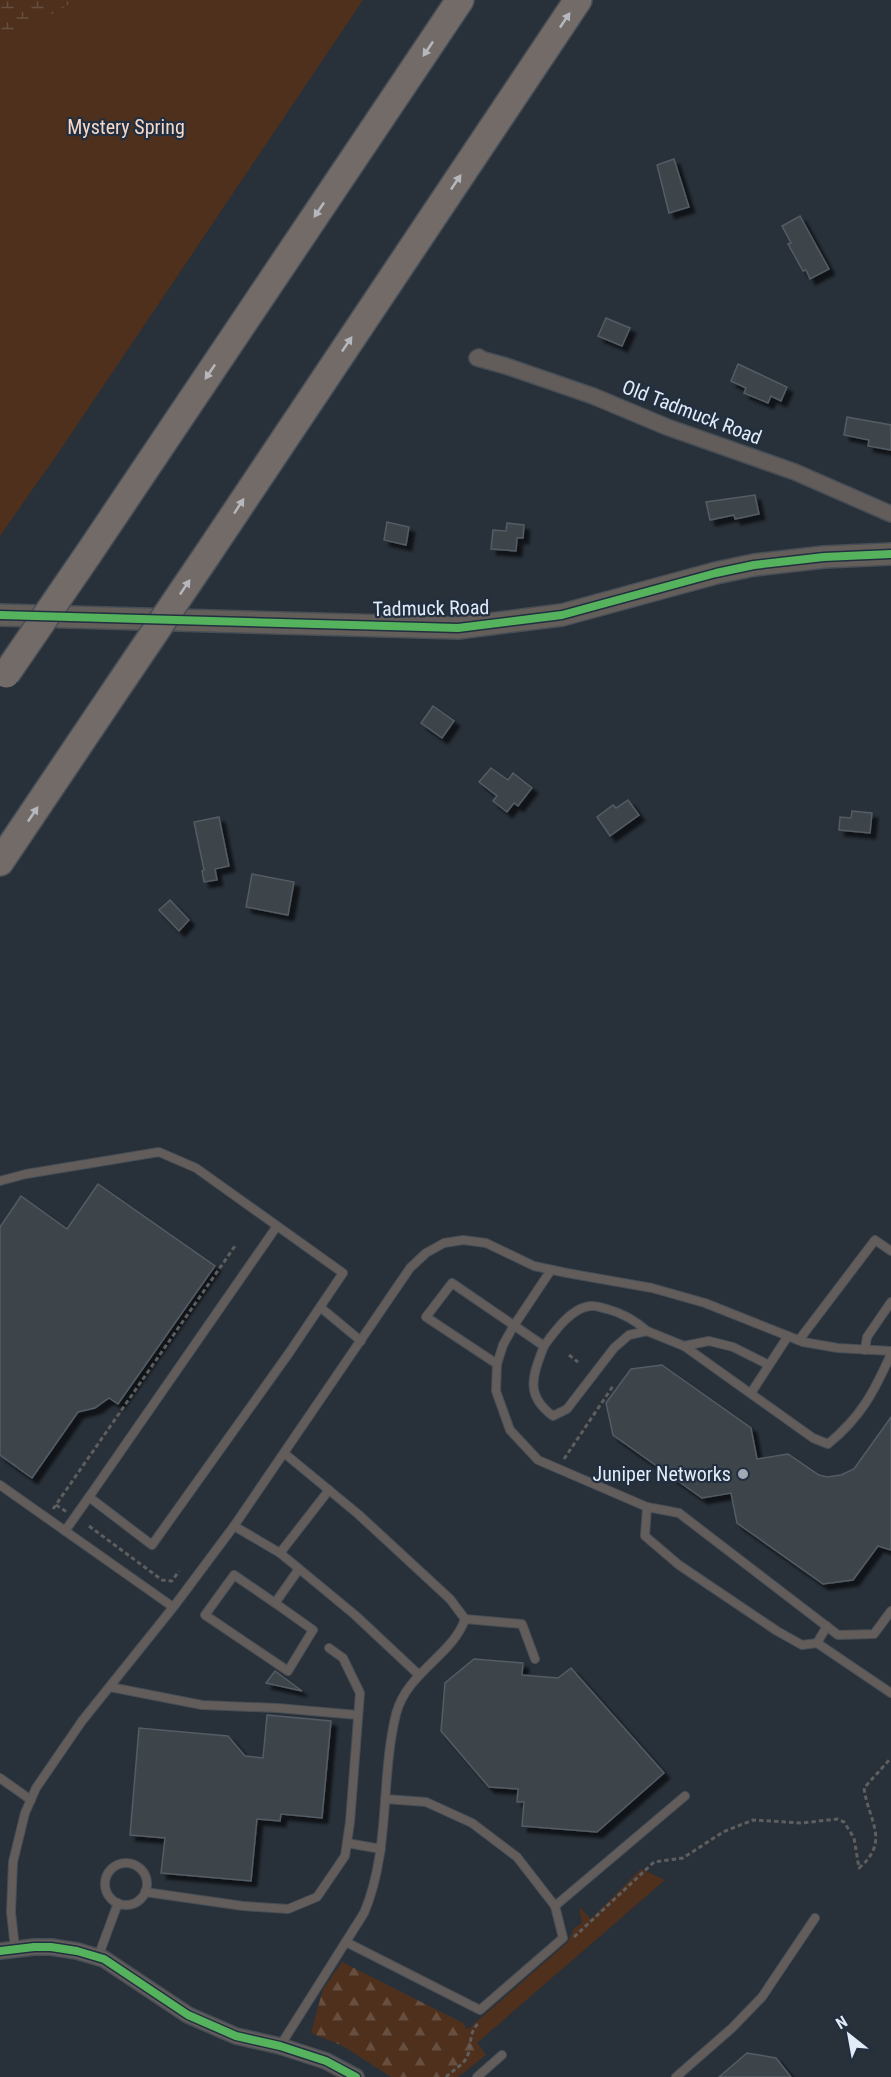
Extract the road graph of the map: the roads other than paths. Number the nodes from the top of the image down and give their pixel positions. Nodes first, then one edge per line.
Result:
1 (460, 0) edge
2 (578, 0) edge
3 (479, 357) dead end
4 (891, 514) edge
5 (891, 555) edge
6 (0, 615) edge
7 (3, 679) edge
8 (0, 862) edge
9 (0, 1181) edge
10 (277, 1226) junction
11 (891, 1251) edge
12 (551, 1270) junction
13 (891, 1302) edge
14 (320, 1307) junction
15 (513, 1326) junction
16 (647, 1331) junction
17 (788, 1336) junction
18 (799, 1340) junction
19 (361, 1341) junction
20 (544, 1346) junction
21 (684, 1346) junction
22 (865, 1350) junction
23 (891, 1353) edge
24 (496, 1364) junction
25 (769, 1365) junction
26 (751, 1393) junction
27 (284, 1453) junction
28 (0, 1485) edge
29 (328, 1490) junction
30 (89, 1497) junction
31 (647, 1508) junction
32 (234, 1526) junction
33 (65, 1531) junction
34 (280, 1553) junction
35 (299, 1569) junction
36 (275, 1603) junction
37 (173, 1607) junction
38 (891, 1611) edge
39 (465, 1619) junction
40 (826, 1626) junction
41 (817, 1643) junction
42 (329, 1648) dead end
43 (535, 1659) dead end
44 (419, 1675) junction
45 (110, 1687) junction
46 (891, 1693) edge
47 (358, 1715) junction
48 (0, 1778) edge
49 (685, 1796) dead end
50 (385, 1799) junction
51 (31, 1800) junction
52 (347, 1843) junction
53 (381, 1850) junction
54 (145, 1892) junction
55 (118, 1903) junction
56 (555, 1906) junction
57 (815, 1918) dead end
58 (346, 1942) junction
59 (8, 1950) edge
60 (98, 1957) junction
61 (280, 2046) junction
62 (502, 2055) dead end
63 (356, 2077) edge
64 (477, 2077) edge
65 (676, 2077) edge

1 -> 7 highway, bridge
8 -> 2 highway, bridge
3 - 4 street, Old Tadmuck Road
5 - 6 street, Tadmuck Road
9 - 10 lane
10 - 14 lane
10 - 30 lane
11 - 18 lane
12 - 15 lane
12 - 17 lane
12 - 19 lane
13 - 22 lane
14 - 19 lane
14 - 30 lane
15 - 20 lane
15 - 24 lane
15 - 24 lane
16 - 20 lane
16 - 20 lane
16 - 21 lane
17 - 18 lane
17 - 25 lane
18 - 22 lane
19 - 27 lane
21 - 25 lane
21 - 26 lane
22 - 23 lane
23 - 26 lane
24 - 31 lane
25 - 26 lane
27 - 29 lane
27 - 32 lane
28 - 33 lane
29 - 34 lane
29 - 39 lane
30 - 33 lane
31 - 40 lane
31 - 41 lane
32 - 34 lane
32 - 37 lane
33 - 37 lane
34 - 35 lane
35 - 36 lane
35 - 44 lane
36 - 36 lane
37 - 45 lane
38 - 40 lane
39 - 43 lane
39 - 44 lane
40 - 41 lane
41 - 46 lane
42 - 47 lane
44 - 50 lane
45 - 47 lane
45 - 51 lane
47 - 52 lane
48 - 51 lane
49 - 56 lane
50 - 53 lane
50 - 56 lane
51 - 59 lane
52 - 53 lane
52 - 54 lane
53 - 58 lane
54 - 55 lane
54 - 55 lane
55 - 60 lane
56 - 58 lane
57 - 65 lane
58 - 61 lane
59 - 60 street
60 - 61 street
61 - 63 street
62 - 64 lane

